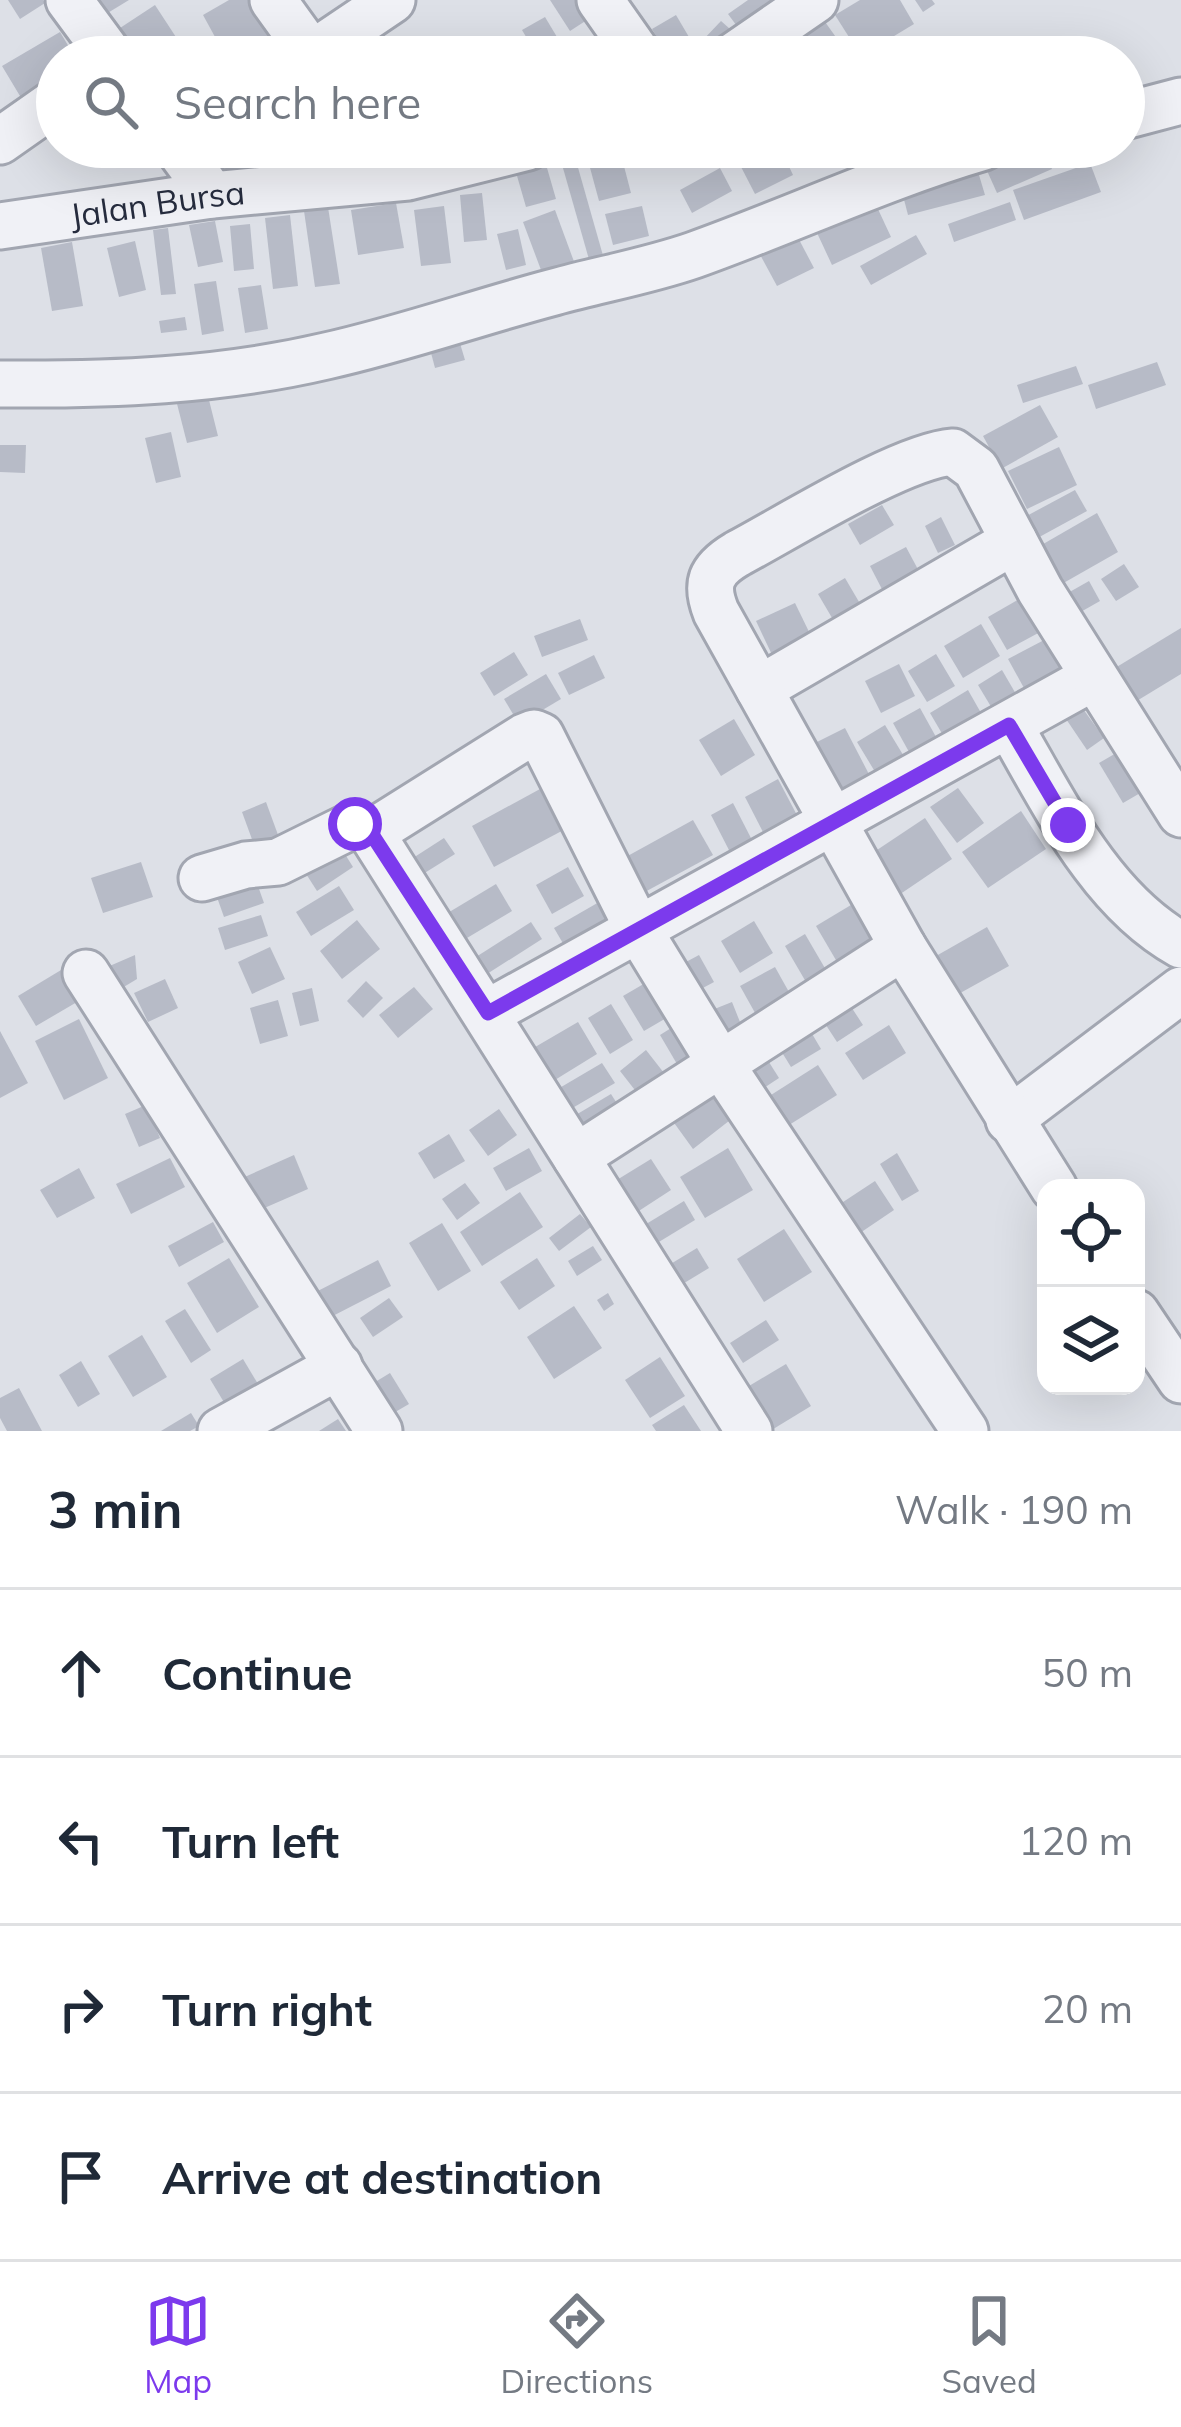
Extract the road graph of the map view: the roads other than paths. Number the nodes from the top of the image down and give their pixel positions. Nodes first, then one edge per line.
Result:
1 (69, 0) edge
2 (273, 0) edge
3 (392, 0) edge
4 (808, 2) edge
5 (95, 36) edge
6 (299, 36) edge
7 (341, 36) edge
8 (761, 36) edge
9 (1181, 101) edge
10 (1145, 110) edge
11 (36, 116) edge
12 (0, 141) edge
13 (192, 168) edge
14 (363, 168) edge
15 (919, 168) edge
16 (212, 195) junction
17 (0, 226) edge
18 (0, 384) edge
19 (1014, 541) junction
20 (1094, 677) junction
21 (759, 689) junction
22 (1009, 725) junction
23 (1181, 814) edge
24 (832, 825) junction
25 (371, 833) junction
26 (202, 878) dead end
27 (638, 929) junction
28 (1181, 945) edge
29 (903, 947) junction
30 (86, 973) dead end
31 (1181, 990) edge
32 (488, 1013) junction
33 (720, 1063) junction
34 (1009, 1120) junction
35 (575, 1157) junction
36 (1048, 1179) edge
37 (1145, 1326) edge
38 (339, 1366) junction
39 (1181, 1380) edge
40 (220, 1431) edge
41 (379, 1431) edge
42 (749, 1431) edge
43 (964, 1431) edge

1 - 5 street
2 - 6 street
3 - 7 street
4 - 8 street
9 - 10 street
11 - 12 street
13 - 16 street
14 - 16 street, Jalan Bursa
15 - 18 street
16 - 17 street, Jalan Bursa
19 - 20 street
19 - 21 street
19 - 21 street
20 - 22 street
20 - 23 street
21 - 24 street
22 - 24 street
22 - 28 street
24 - 27 street
24 - 29 street
25 - 26 street
25 - 27 street
25 - 32 street
27 - 32 street
27 - 33 street
29 - 33 street
29 - 34 street
30 - 38 street
31 - 34 street
32 - 35 street
33 - 35 street
33 - 43 street
34 - 36 street
35 - 42 street
37 - 39 street
38 - 40 street
38 - 41 street

